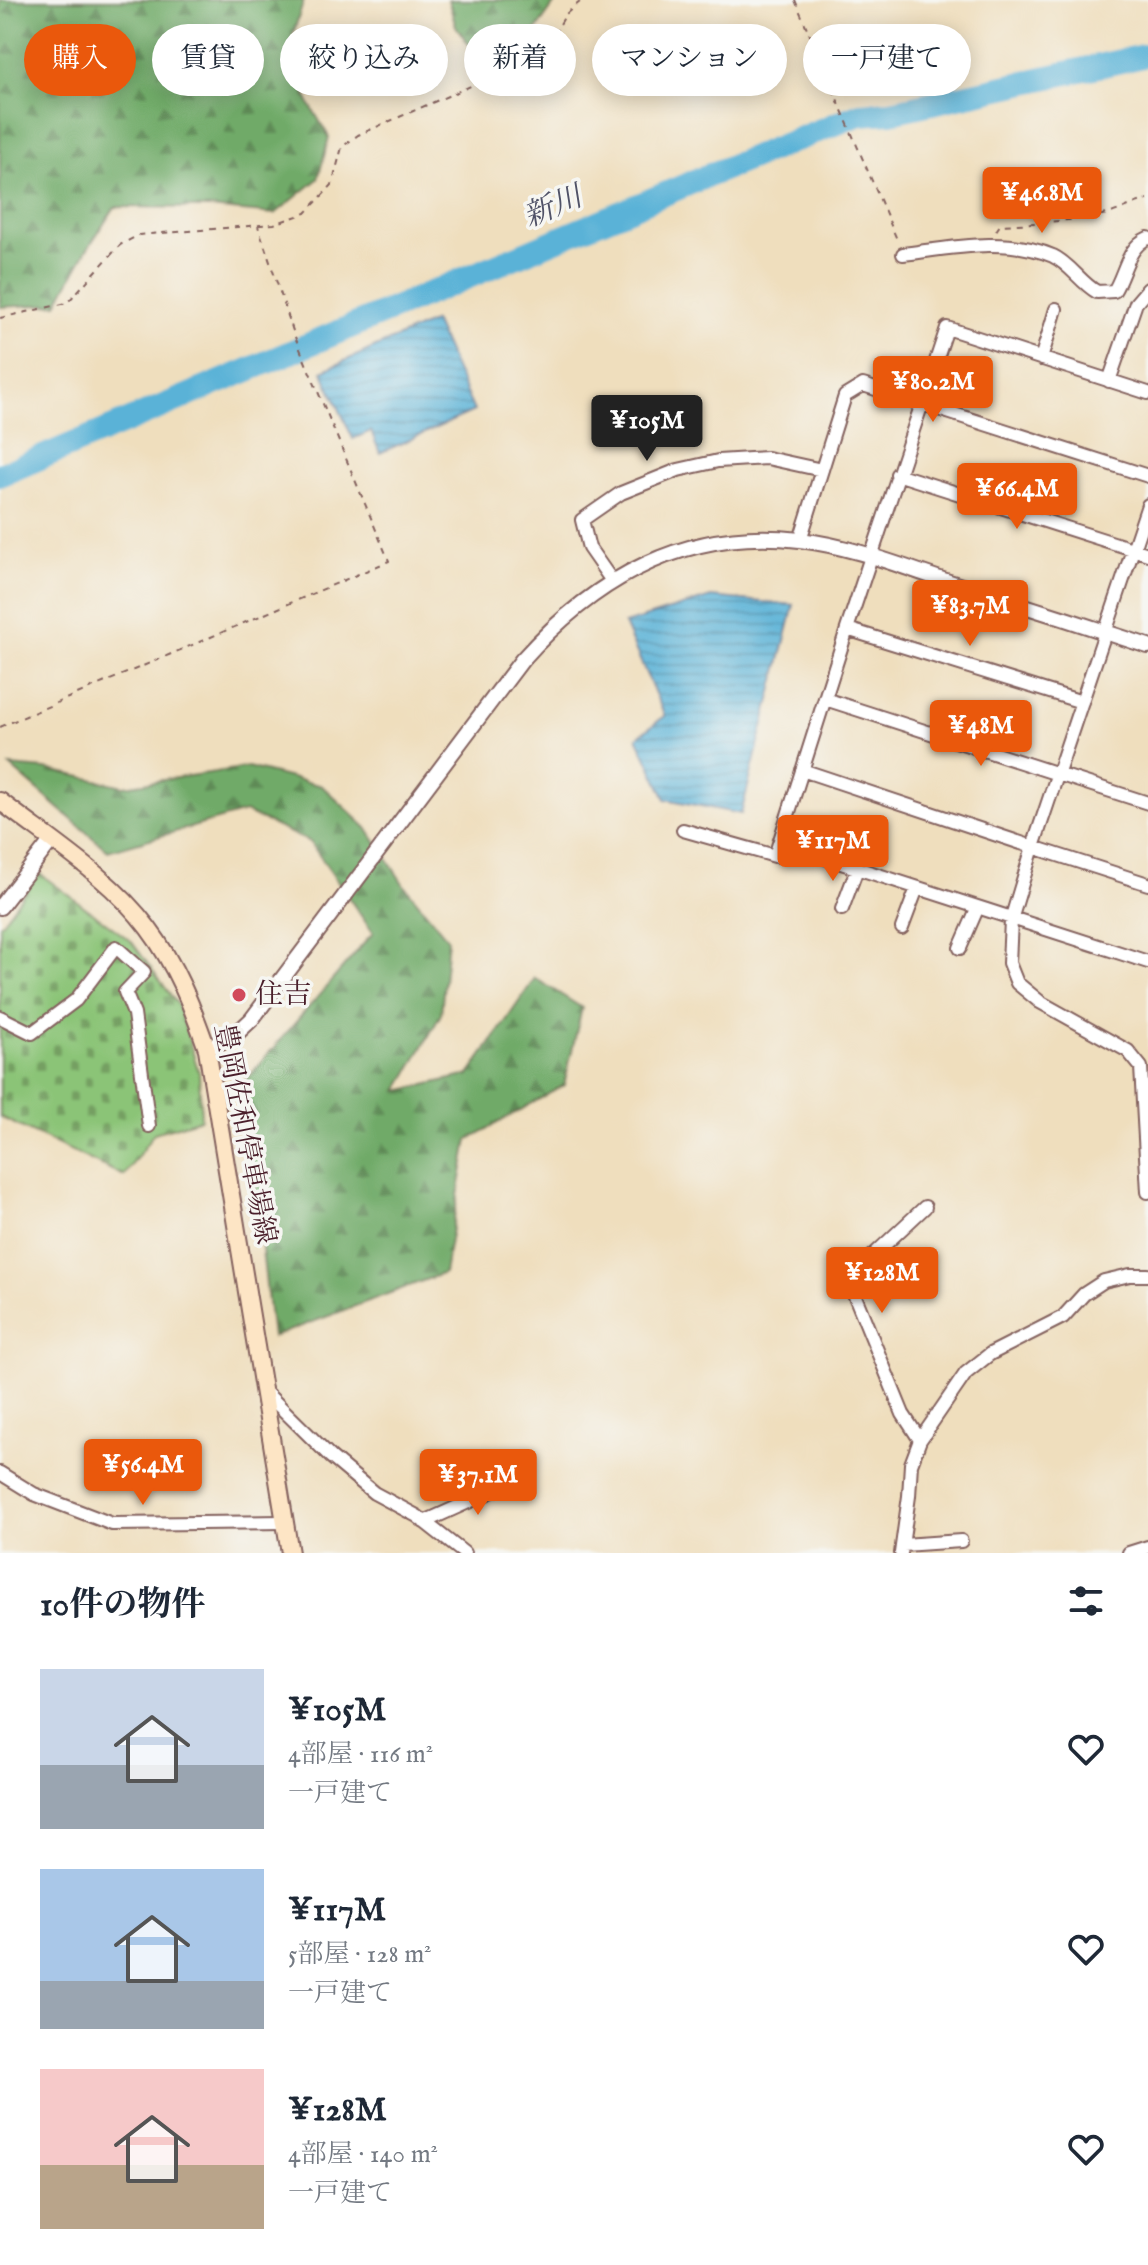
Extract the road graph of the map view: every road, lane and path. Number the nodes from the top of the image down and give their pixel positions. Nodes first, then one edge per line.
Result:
1 (582, 0) edge
2 (795, 0) edge
3 (1148, 200) edge
4 (258, 226) junction
5 (1148, 238) edge
6 (984, 246) junction
7 (903, 254) joint
8 (1148, 289) edge
9 (1056, 309) dead end
10 (0, 318) edge
11 (1041, 359) junction
12 (1109, 381) junction
13 (1148, 393) edge
14 (922, 402) junction
15 (822, 470) junction
16 (897, 474) junction
17 (1148, 476) edge
18 (1148, 505) edge
19 (800, 540) junction
20 (1133, 549) junction
21 (1148, 554) edge
22 (871, 556) junction
23 (612, 581) junction
24 (847, 629) junction
25 (1106, 632) junction
26 (1148, 646) edge
27 (825, 699) junction
28 (1082, 702) junction
29 (0, 727) edge
30 (802, 770) junction
31 (1058, 774) junction
32 (0, 801) edge
33 (1148, 803) edge
34 (683, 830) dead end
35 (51, 841) junction
36 (779, 843) junction
37 (1033, 847) junction
38 (857, 869) junction
39 (1148, 884) edge
40 (917, 888) junction
41 (0, 907) edge
42 (842, 909) dead end
43 (977, 909) junction
44 (1011, 920) junction
45 (902, 928) dead end
46 (960, 948) dead end
47 (1148, 962) edge
48 (0, 1017) edge
49 (207, 1049) junction
50 (149, 1126) dead end
51 (1148, 1192) edge
52 (925, 1207) dead end
53 (1148, 1275) edge
54 (262, 1389) junction
55 (920, 1440) junction
56 (0, 1473) edge
57 (517, 1480) dead end
58 (285, 1522) junction
59 (424, 1522) junction
60 (961, 1541) dead end
61 (1148, 1547) edge
62 (902, 1549) edge
63 (290, 1553) edge
64 (464, 1553) edge
65 (1129, 1553) edge

1 - 4 path
2 - 7 path
3 - 6 path
4 - 10 path
4 - 29 path
5 - 6 street
6 - 7 street
8 - 12 street
9 - 11 street
11 - 12 street
11 - 14 street
12 - 13 street
14 - 15 street
14 - 16 street
14 - 17 street
15 - 19 street
15 - 23 street
16 - 20 street
16 - 22 street
18 - 20 street
19 - 22 street
19 - 23 street
20 - 21 street
20 - 25 street
22 - 24 street
22 - 25 street
23 - 49 street
24 - 27 street
24 - 28 street
25 - 26 street
25 - 28 street
27 - 30 street
27 - 31 street
28 - 31 street
30 - 36 street
30 - 37 street
31 - 33 street
31 - 37 street
32 - 35 main road, 豊岡佐和停車場線
34 - 36 street
35 - 41 street
35 - 49 main road, 豊岡佐和停車場線
36 - 38 street
37 - 39 street
37 - 44 street
38 - 40 street
38 - 42 street
40 - 43 street
40 - 45 street
43 - 44 street
43 - 46 street
44 - 47 street
44 - 51 street
48 - 50 street
49 - 54 main road, 豊岡佐和停車場線
52 - 55 street
53 - 55 street
54 - 58 main road, 豊岡佐和停車場線
54 - 59 street
55 - 62 street
56 - 58 street
57 - 59 street
58 - 63 main road, 豊岡佐和停車場線
59 - 64 street
60 - 62 street
61 - 65 street

